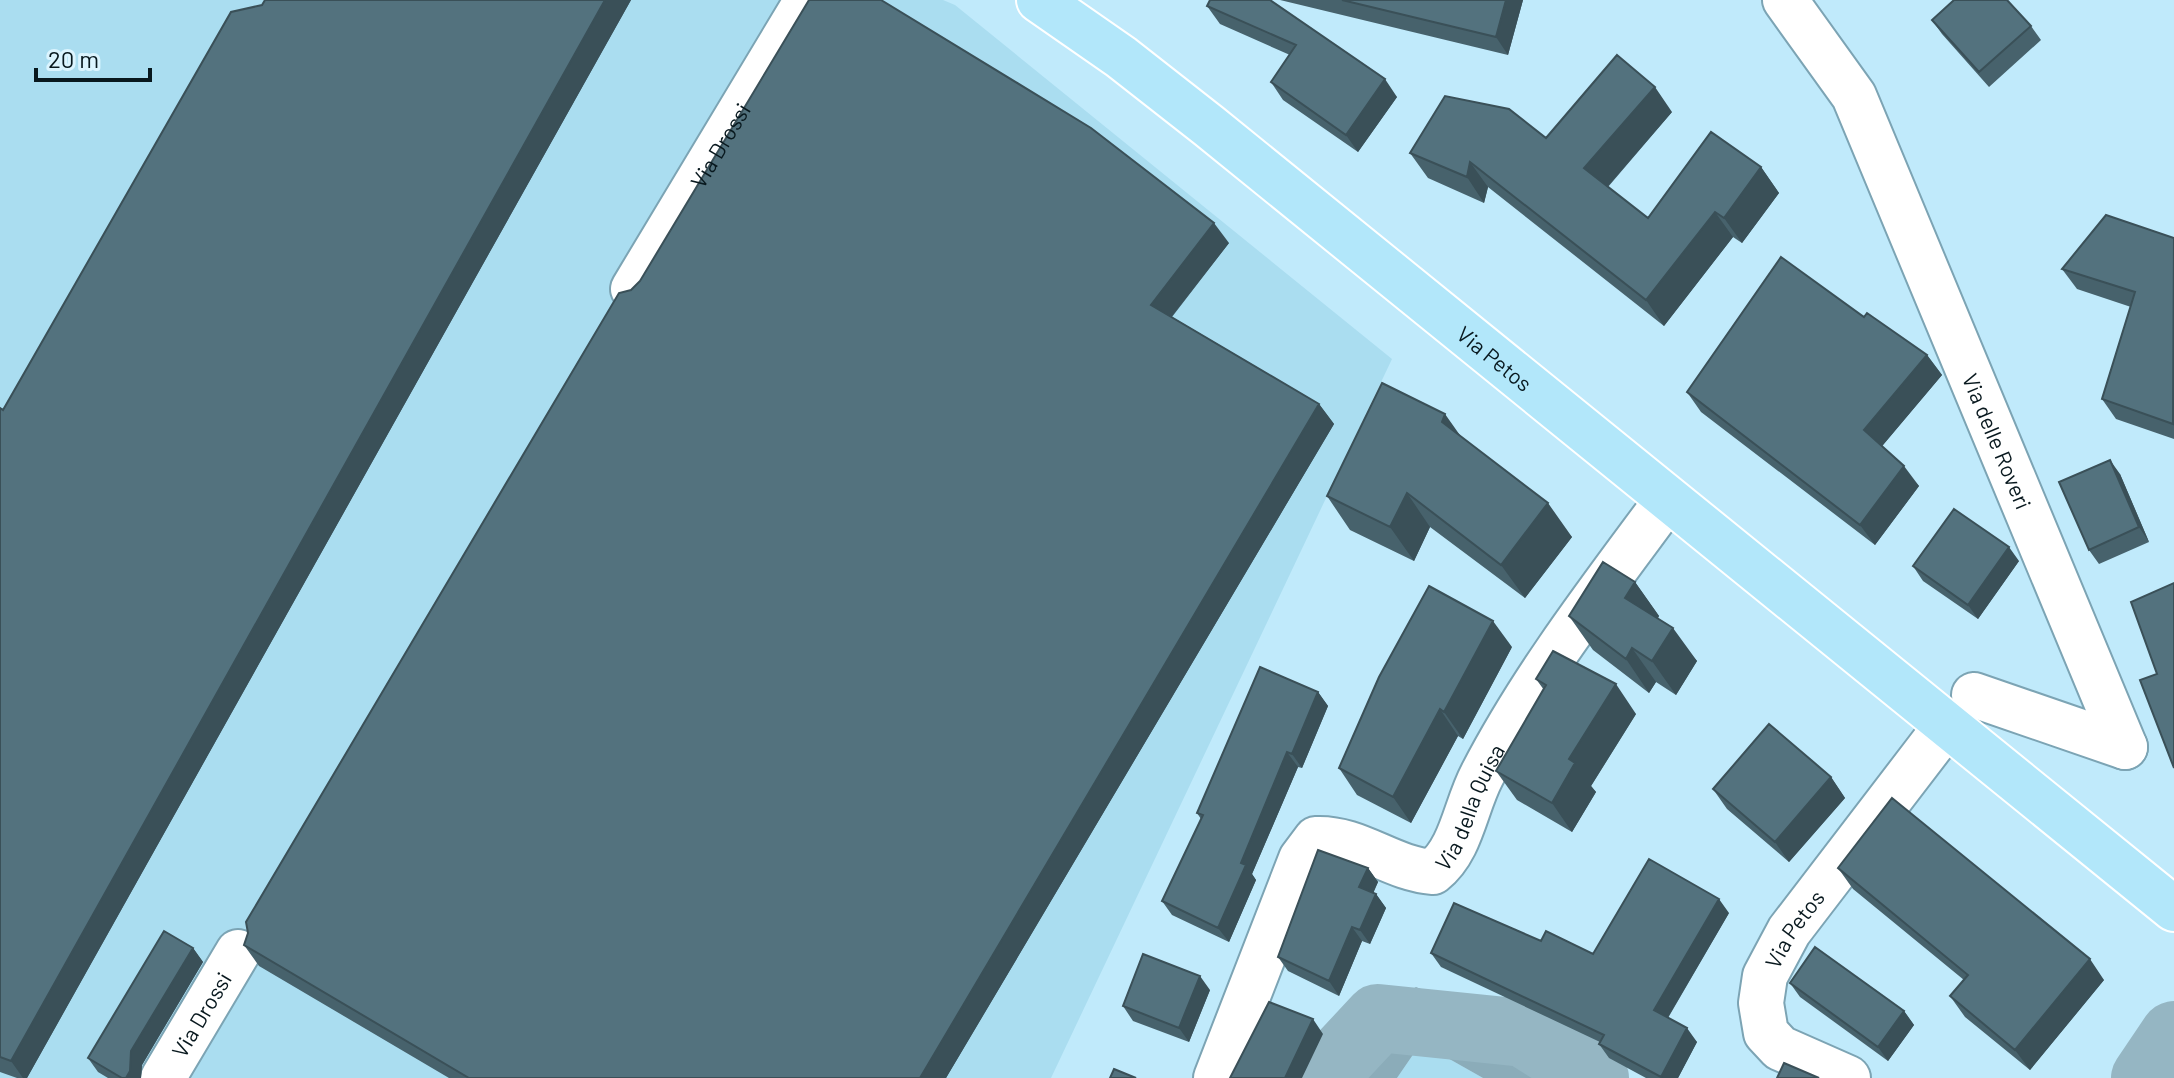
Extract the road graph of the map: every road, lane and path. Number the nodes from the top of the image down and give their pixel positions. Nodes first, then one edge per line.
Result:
1 (807, 0) edge
2 (1039, 0) edge
3 (1785, 0) edge
4 (633, 289) edge
5 (1667, 500) junction
6 (1960, 710) junction
7 (2172, 908) edge
8 (238, 952) dead end
9 (163, 1078) edge
10 (1216, 1078) edge
11 (1848, 1078) edge

1 - 4 street, Via Drossi
2 - 5 main road, Via Petos
3 - 6 street, Via delle Roveri
5 - 6 main road, Via Petos
5 - 10 street, Via della Quisa
6 - 7 main road, Via Petos
6 - 11 street, Via Petos
8 - 9 street, Via Drossi

